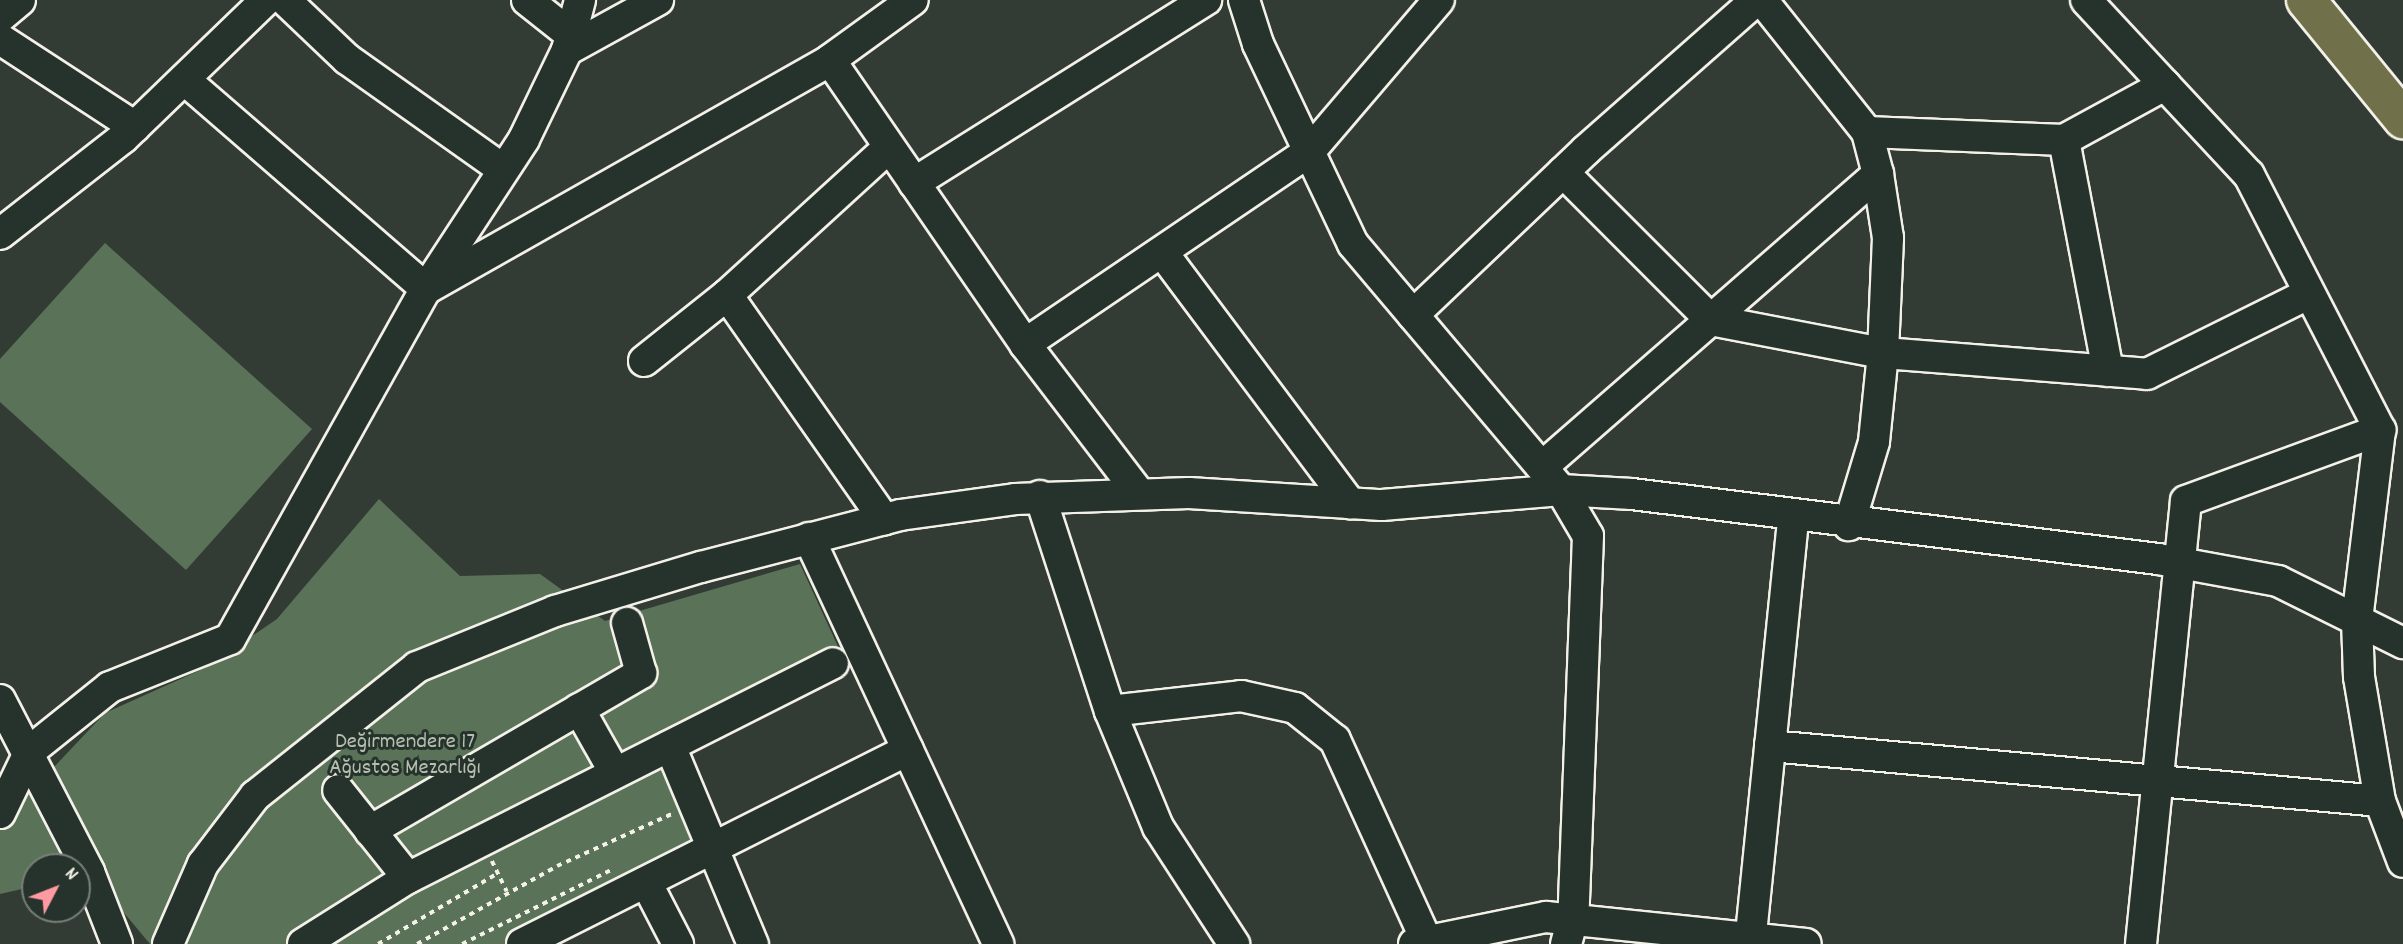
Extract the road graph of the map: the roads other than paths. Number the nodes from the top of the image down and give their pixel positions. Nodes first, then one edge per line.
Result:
1 (20, 0) edge
2 (266, 0) edge
3 (285, 0) edge
4 (527, 0) edge
5 (580, 0) edge
6 (659, 0) edge
7 (913, 0) edge
8 (1206, 0) edge
9 (1244, 0) edge
10 (1439, 0) edge
11 (1756, 0) edge
12 (1762, 0) edge
13 (2086, 0) edge
14 (2306, 0) edge
15 (2341, 0) edge
16 (0, 17) edge
17 (0, 39) edge
18 (569, 43) junction
19 (830, 60) junction
20 (2403, 76) edge
21 (185, 80) junction
22 (2165, 85) junction
23 (2403, 119) edge
24 (135, 127) junction
25 (1867, 132) junction
26 (2064, 140) junction
27 (889, 147) junction
28 (1309, 152) junction
29 (501, 168) junction
30 (1563, 172) junction
31 (1878, 174) junction
32 (914, 183) junction
33 (0, 234) edge
34 (1162, 252) junction
35 (426, 289) junction
36 (727, 295) junction
37 (2306, 295) junction
38 (1413, 315) junction
39 (1711, 320) junction
40 (1025, 344) junction
41 (1883, 354) junction
42 (644, 362) dead end
43 (2108, 371) junction
44 (2380, 430) junction
45 (1542, 467) junction
46 (1561, 490) junction
47 (1139, 493) junction
48 (1041, 496) junction
49 (1350, 503) junction
50 (1793, 518) junction
51 (884, 519) junction
52 (1849, 525) junction
53 (809, 538) junction
54 (2179, 562) junction
55 (2357, 620) junction
56 (627, 623) dead end
57 (2403, 643) edge
58 (833, 663) dead end
59 (0, 700) edge
60 (579, 709) junction
61 (1110, 710) junction
62 (670, 746) junction
63 (1770, 746) junction
64 (908, 750) junction
65 (30, 751) junction
66 (615, 773) junction
67 (2157, 780) junction
68 (338, 790) dead end
69 (2380, 801) junction
70 (0, 813) edge
71 (370, 831) junction
72 (712, 844) junction
73 (2403, 862) edge
74 (408, 878) junction
75 (646, 882) junction
76 (1569, 931) edge
77 (1750, 941) edge
78 (1420, 942) edge
79 (117, 944) edge
80 (168, 944) edge
81 (303, 944) edge
82 (522, 944) edge
83 (678, 944) edge
84 (753, 944) edge
85 (998, 944) edge
86 (1234, 944) edge
87 (1806, 944) edge
88 (2140, 944) edge

1 - 16 street
2 - 21 street
3 - 29 street
4 - 18 street
5 - 18 street
6 - 18 street
7 - 19 street
8 - 32 street
9 - 28 street
10 - 28 street
11 - 30 street
12 - 25 street
13 - 22 street
14 - 23 highway
15 - 20 highway
17 - 24 street
18 - 29 street
19 - 27 street
19 - 35 street
21 - 24 street
21 - 35 street
22 - 26 street
22 - 37 street
24 - 33 street
25 - 26 street
25 - 31 street
26 - 43 street
27 - 32 street
27 - 36 street
28 - 34 street
28 - 38 street
29 - 35 street
30 - 38 street
30 - 39 street
31 - 39 street
31 - 41 street
32 - 40 street
34 - 40 street
34 - 49 street
35 - 65 street
36 - 42 street
36 - 51 street
37 - 43 street
37 - 44 street
38 - 45 street
39 - 41 street
39 - 45 street
40 - 47 street
41 - 43 street
41 - 52 street
44 - 54 street
44 - 55 street
45 - 46 street
46 - 49 street
46 - 50 street
46 - 76 street
47 - 48 street
47 - 49 street
48 - 51 street
48 - 61 street
50 - 52 street
50 - 63 street
51 - 53 street
52 - 54 street
53 - 64 street
53 - 80 street
54 - 55 street
54 - 67 street
55 - 57 street
55 - 69 street
56 - 60 street
58 - 62 street
59 - 65 street
60 - 66 street
60 - 71 street
61 - 78 street
61 - 86 street
62 - 66 street
62 - 72 street
63 - 67 street
63 - 77 street
64 - 72 street
64 - 85 street
65 - 70 street
65 - 79 street
66 - 74 street
67 - 69 street
67 - 88 street
68 - 71 street
69 - 73 street
71 - 74 street
72 - 75 street
72 - 84 street
74 - 81 street
75 - 82 street
75 - 83 street
76 - 77 street
76 - 78 street
77 - 87 street

